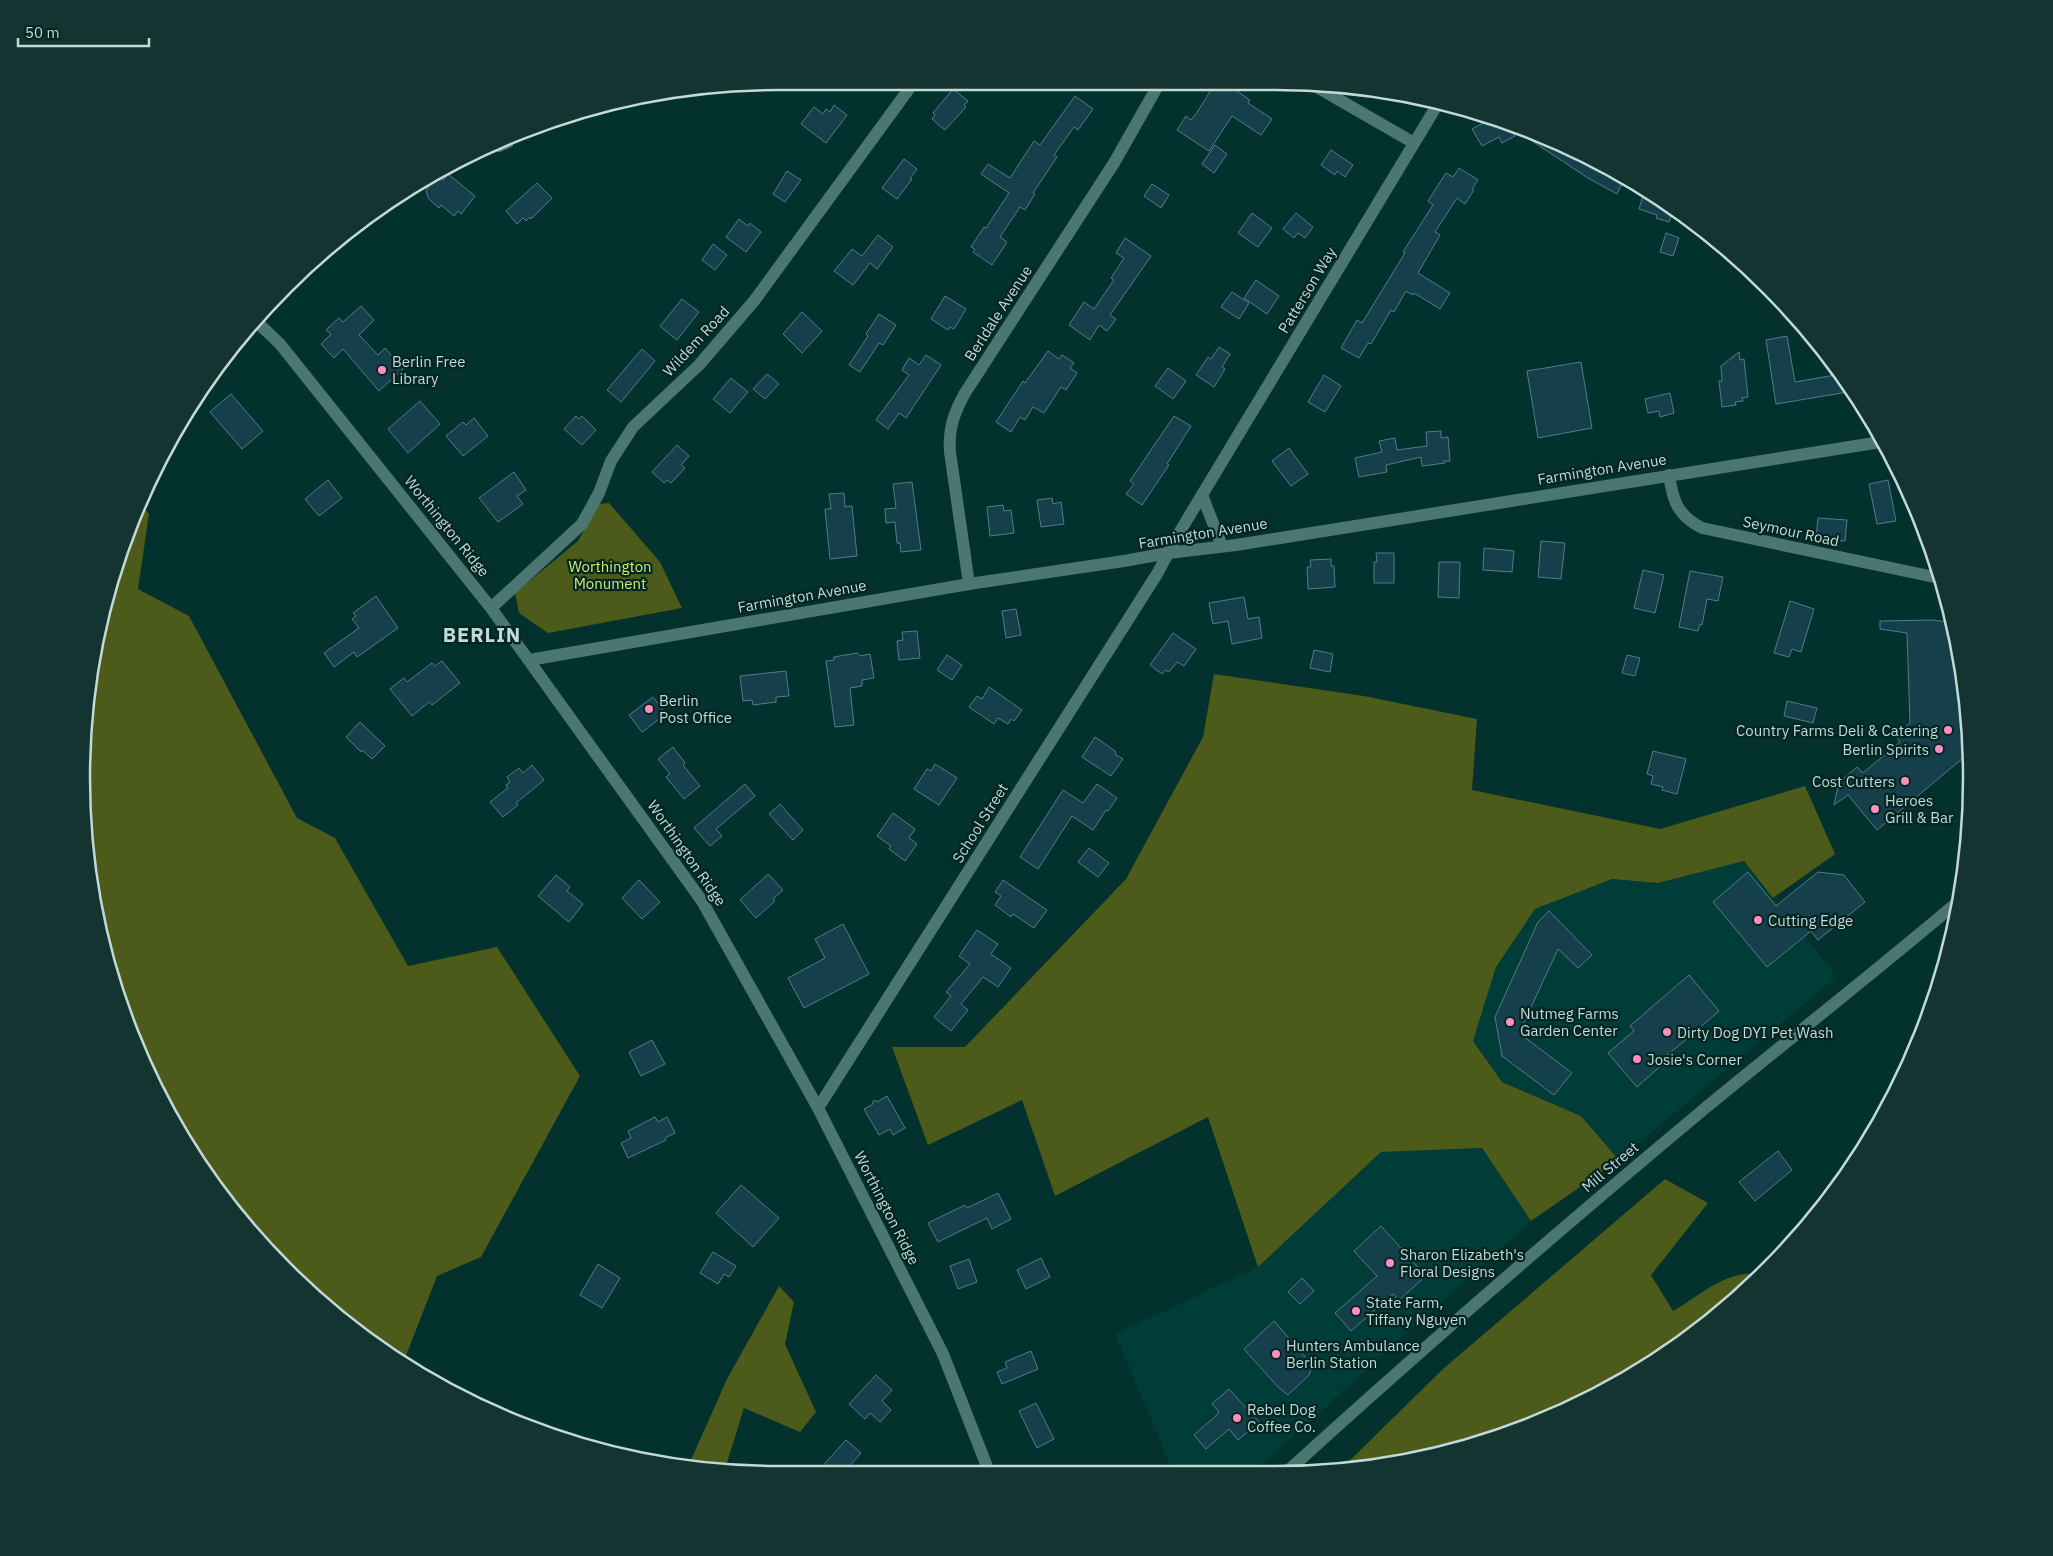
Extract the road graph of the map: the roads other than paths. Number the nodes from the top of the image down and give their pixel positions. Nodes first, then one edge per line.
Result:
1 (908, 90) edge
2 (1155, 90) edge
3 (1324, 91) edge
4 (1435, 109) edge
5 (1414, 144) junction
6 (260, 325) edge
7 (1876, 443) edge
8 (1669, 475) junction
9 (1202, 495) junction
10 (1222, 546) junction
11 (1168, 553) junction
12 (1932, 577) edge
13 (969, 584) junction
14 (491, 608) junction
15 (529, 660) junction
16 (1951, 908) edge
17 (818, 1108) junction
18 (987, 1466) edge
19 (1294, 1466) edge

1 - 14 street, Wildem Road
2 - 13 street, Berldale Avenue
3 - 5 street
4 - 5 street, Patterson Way
5 - 9 street, Patterson Way
6 - 14 street, Worthington Ridge
7 - 8 street, Farmington Avenue
8 - 10 street, Farmington Avenue
8 - 12 street, Seymour Road
9 - 10 street
9 - 11 street, Patterson Way
10 - 11 street, Farmington Avenue
11 - 13 street, Farmington Avenue
11 - 17 street, School Street
13 - 15 street, Farmington Avenue
14 - 15 street, Worthington Ridge
15 - 17 street, Worthington Ridge
16 - 19 street, Mill Street
17 - 18 street, Worthington Ridge

